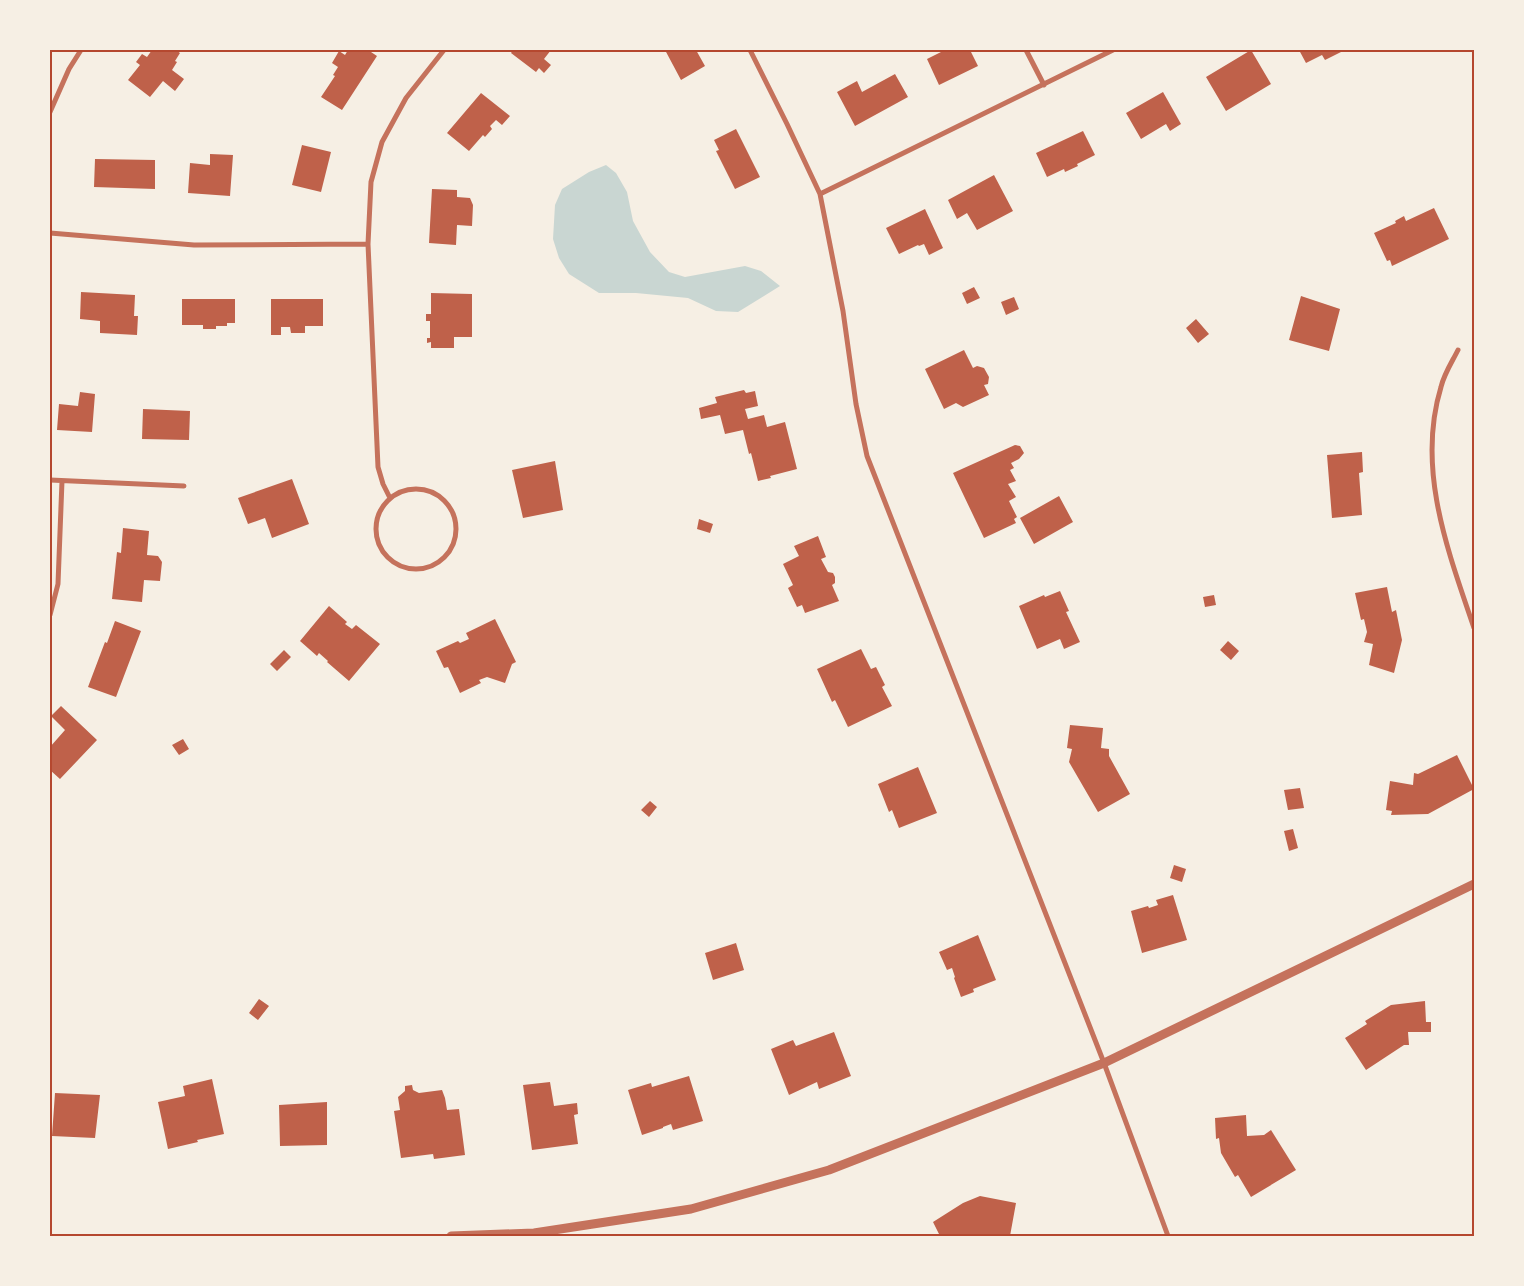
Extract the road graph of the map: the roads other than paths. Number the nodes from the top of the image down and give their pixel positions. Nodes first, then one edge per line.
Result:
1 (81, 50) edge
2 (444, 50) edge
3 (750, 50) edge
4 (1026, 50) edge
5 (1113, 50) edge
6 (1044, 85) junction
7 (50, 112) edge
8 (820, 194) junction
9 (50, 233) edge
10 (368, 244) junction
11 (1458, 350) dead end
12 (50, 480) edge
13 (62, 481) junction
14 (184, 486) dead end
15 (390, 498) junction
16 (50, 614) edge
17 (1474, 628) edge
18 (1474, 884) edge
19 (1104, 1063) junction
20 (534, 1234) edge
21 (450, 1236) edge
22 (1168, 1236) edge

1 - 7 street
2 - 10 street
3 - 8 street
4 - 6 street
5 - 6 street
6 - 8 street
8 - 19 street
9 - 10 street
10 - 15 street
11 - 17 street
12 - 13 street
13 - 14 street
13 - 16 street
15 - 15 street
18 - 19 street
19 - 20 street
19 - 22 street
20 - 21 street

